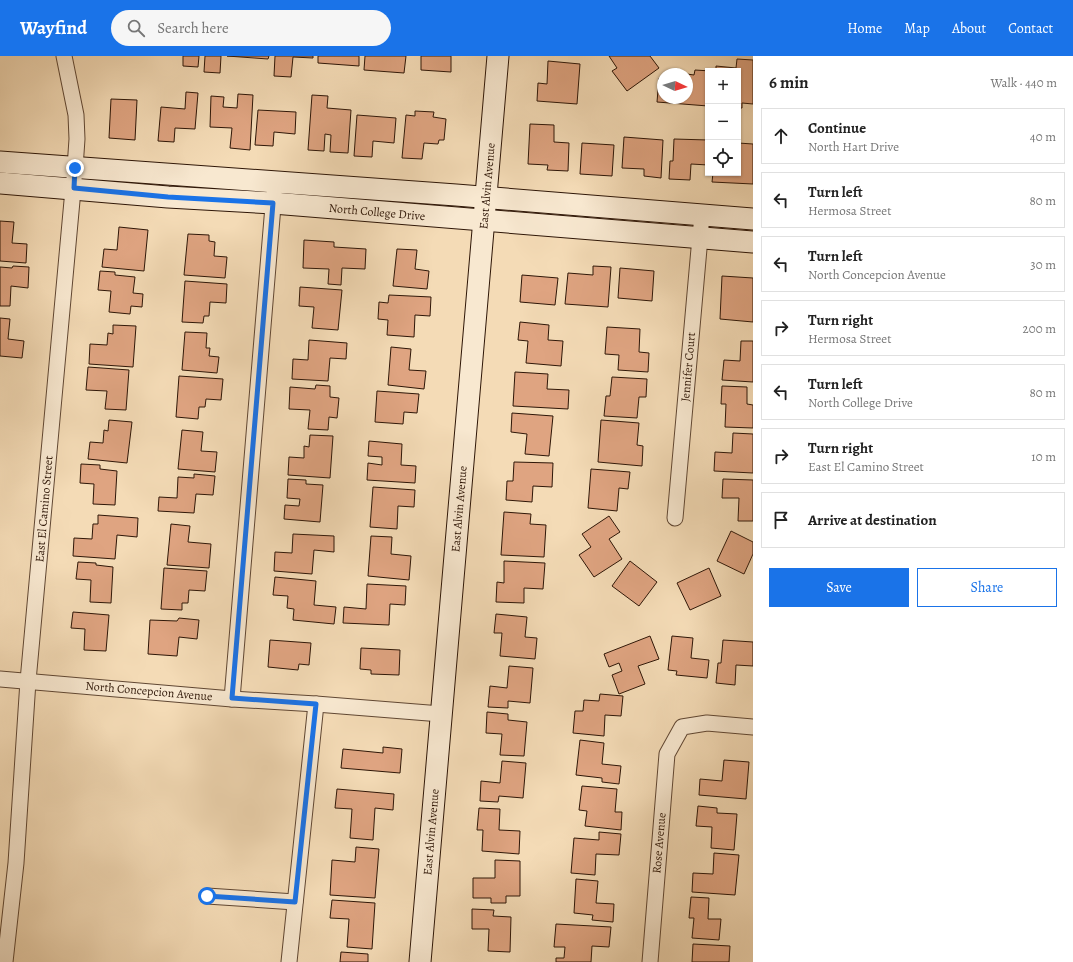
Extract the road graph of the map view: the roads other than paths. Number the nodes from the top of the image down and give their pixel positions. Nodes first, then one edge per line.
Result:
1 (64, 56) edge
2 (498, 56) edge
3 (0, 162) edge
4 (75, 168) junction
5 (275, 182) junction
6 (0, 183) edge
7 (74, 188) junction
8 (486, 197) junction
9 (273, 203) junction
10 (702, 215) junction
11 (753, 219) edge
12 (484, 220) junction
13 (700, 238) junction
14 (753, 242) edge
15 (675, 518) dead end
16 (0, 678) edge
17 (28, 681) junction
18 (232, 698) junction
19 (316, 704) junction
20 (441, 714) junction
21 (753, 727) edge
22 (207, 896) dead end
23 (295, 902) junction
24 (5, 962) edge
25 (289, 962) edge
26 (420, 962) edge
27 (650, 962) edge

1 - 4 street, East El Camino Street
2 - 8 street, East Alvin Avenue
3 - 4 street, North College Drive
4 - 5 street, North College Drive
4 - 7 street, East El Camino Street
5 - 8 street, North College Drive
5 - 9 street
6 - 7 street, North College Drive
7 - 9 street, North College Drive
7 - 17 street, East El Camino Street
8 - 10 street, North College Drive
8 - 12 street, East Alvin Avenue
9 - 12 street, North College Drive
9 - 18 street
10 - 11 street, North College Drive
10 - 13 street, Jennifer Court
12 - 13 street, North College Drive
12 - 20 street, East Alvin Avenue
13 - 14 street, North College Drive
13 - 15 street, Jennifer Court
16 - 17 street, North Concepcion Avenue
17 - 18 street, North Concepcion Avenue
17 - 24 street, East El Camino Street
18 - 19 street, North Concepcion Avenue
19 - 20 street, North Concepcion Avenue
19 - 23 street
20 - 26 street, East Alvin Avenue
21 - 27 street, Rose Avenue
22 - 23 street
23 - 25 street

